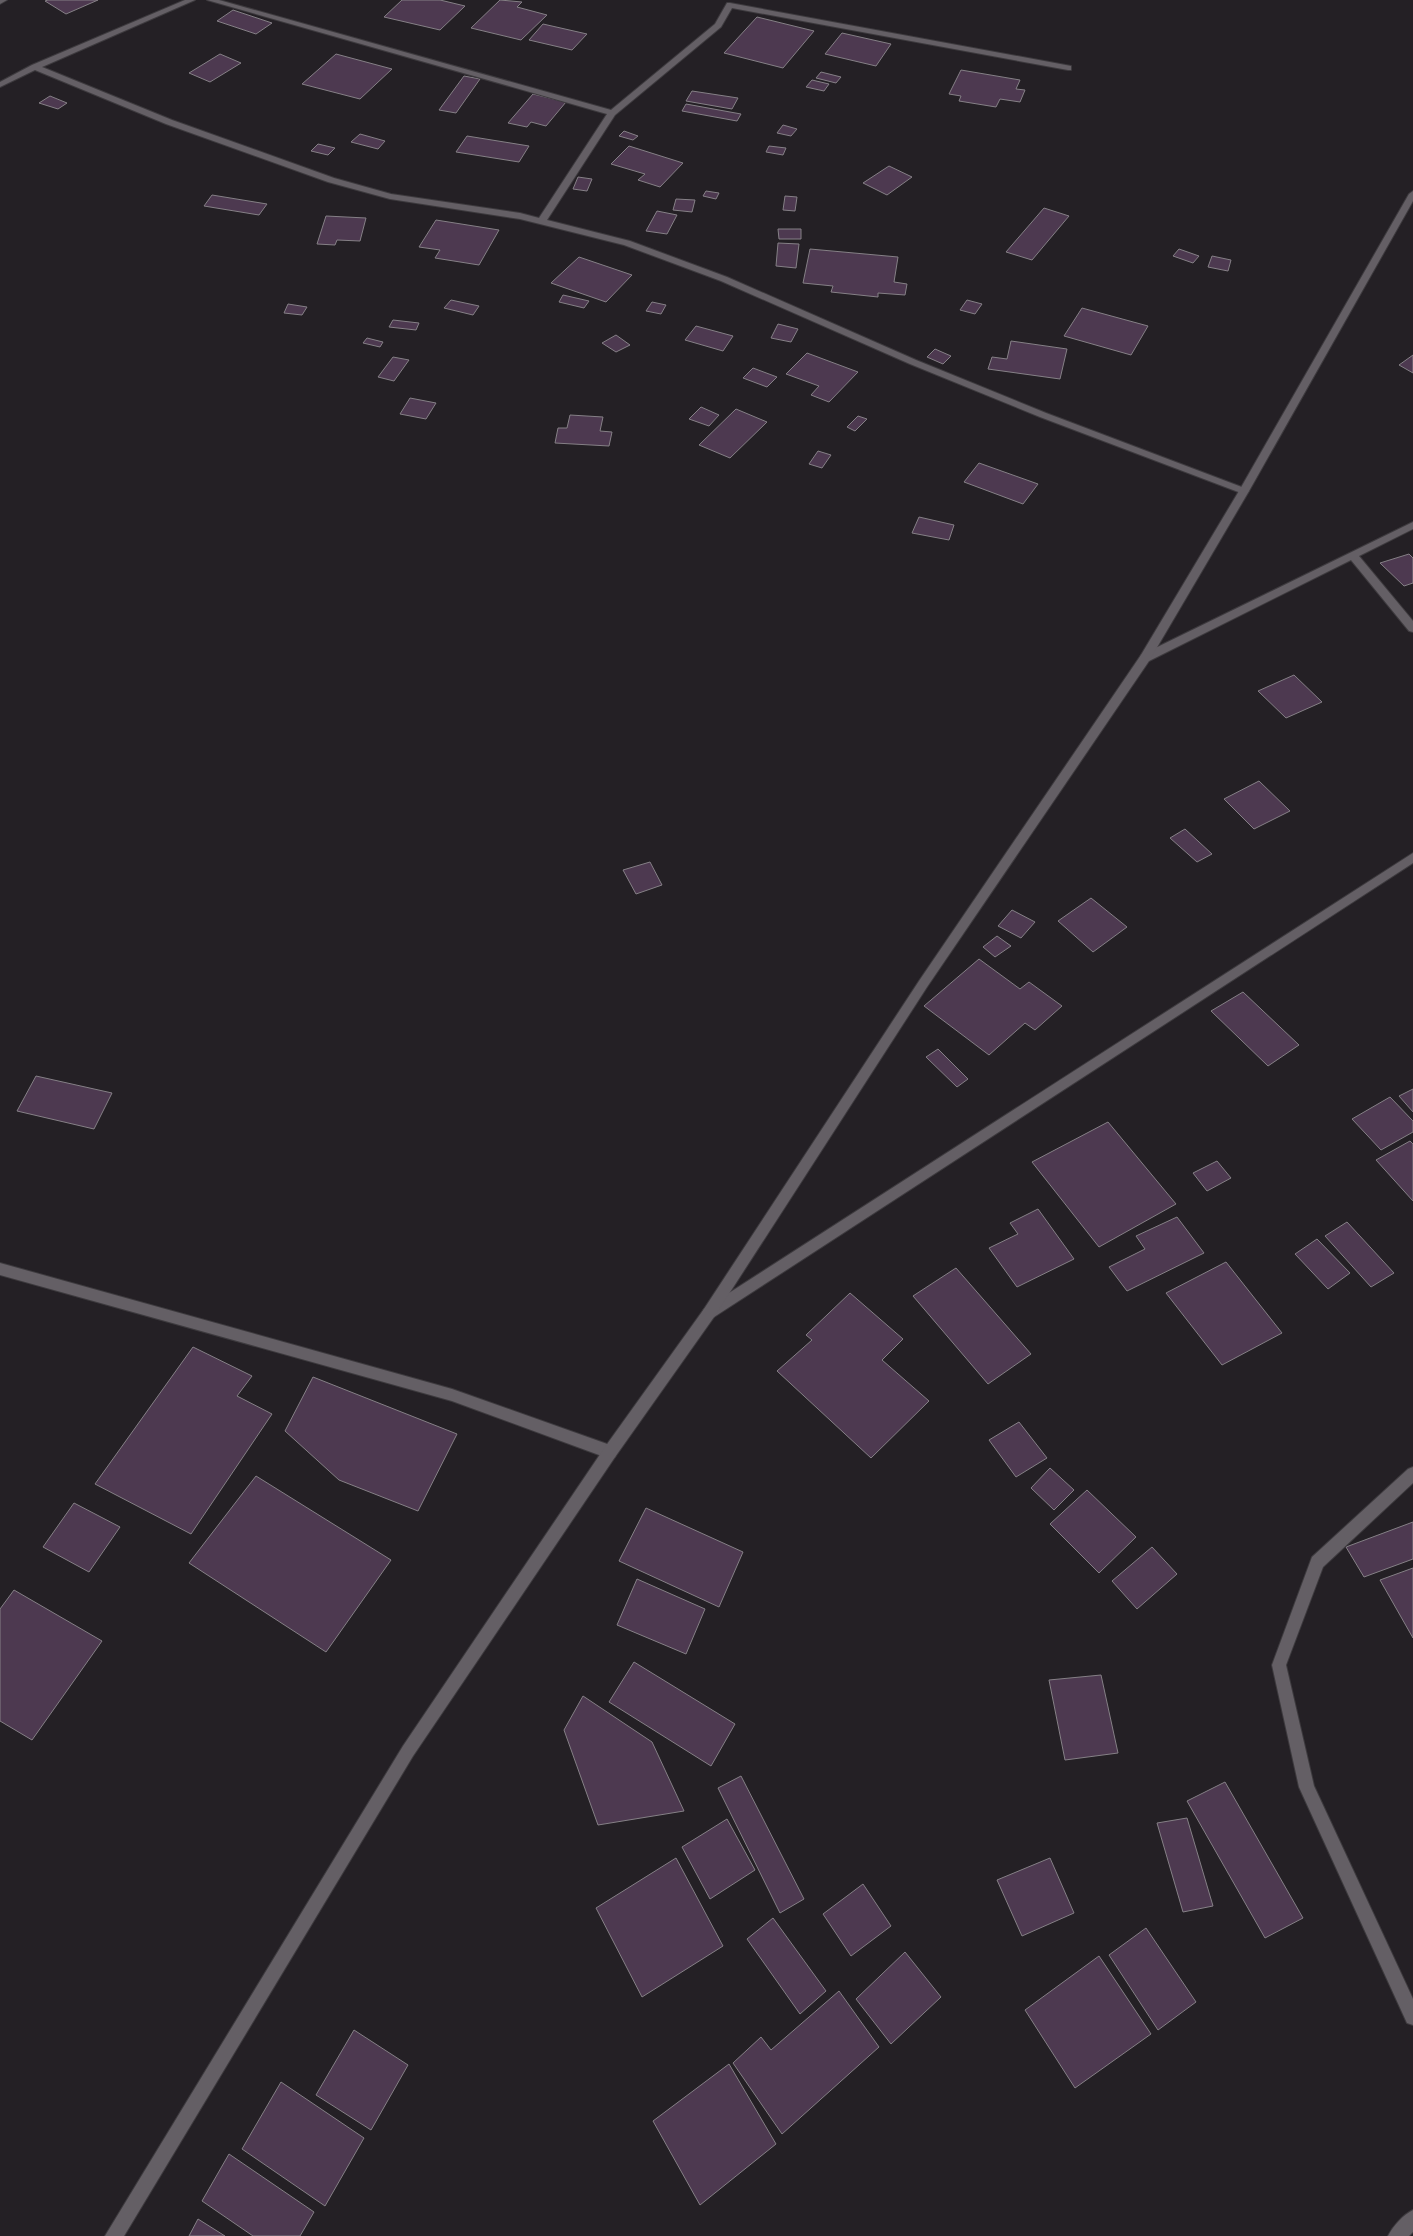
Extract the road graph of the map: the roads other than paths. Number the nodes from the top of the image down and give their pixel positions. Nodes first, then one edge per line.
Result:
1 (191, 0) edge
2 (212, 0) edge
3 (35, 66) junction
4 (1068, 68) dead end
5 (0, 85) edge
6 (612, 113) junction
7 (1413, 194) edge
8 (542, 221) junction
9 (1244, 491) junction
10 (1413, 525) edge
11 (1353, 556) junction
12 (1413, 628) edge
13 (1145, 658) junction
14 (1413, 857) edge
15 (0, 1268) edge
16 (709, 1313) junction
17 (610, 1452) junction
18 (1413, 1474) edge
19 (1413, 2017) edge
20 (1413, 2219) edge
21 (114, 2236) edge
22 (1397, 2236) edge

1 - 3 street
2 - 6 street
3 - 5 street
3 - 8 street
4 - 6 street
6 - 8 street
7 - 9 street
8 - 9 street
9 - 13 street
10 - 11 street
11 - 12 street
11 - 13 street
13 - 16 street
14 - 16 street
15 - 17 street
16 - 17 street
17 - 21 street
18 - 19 street
20 - 22 street

